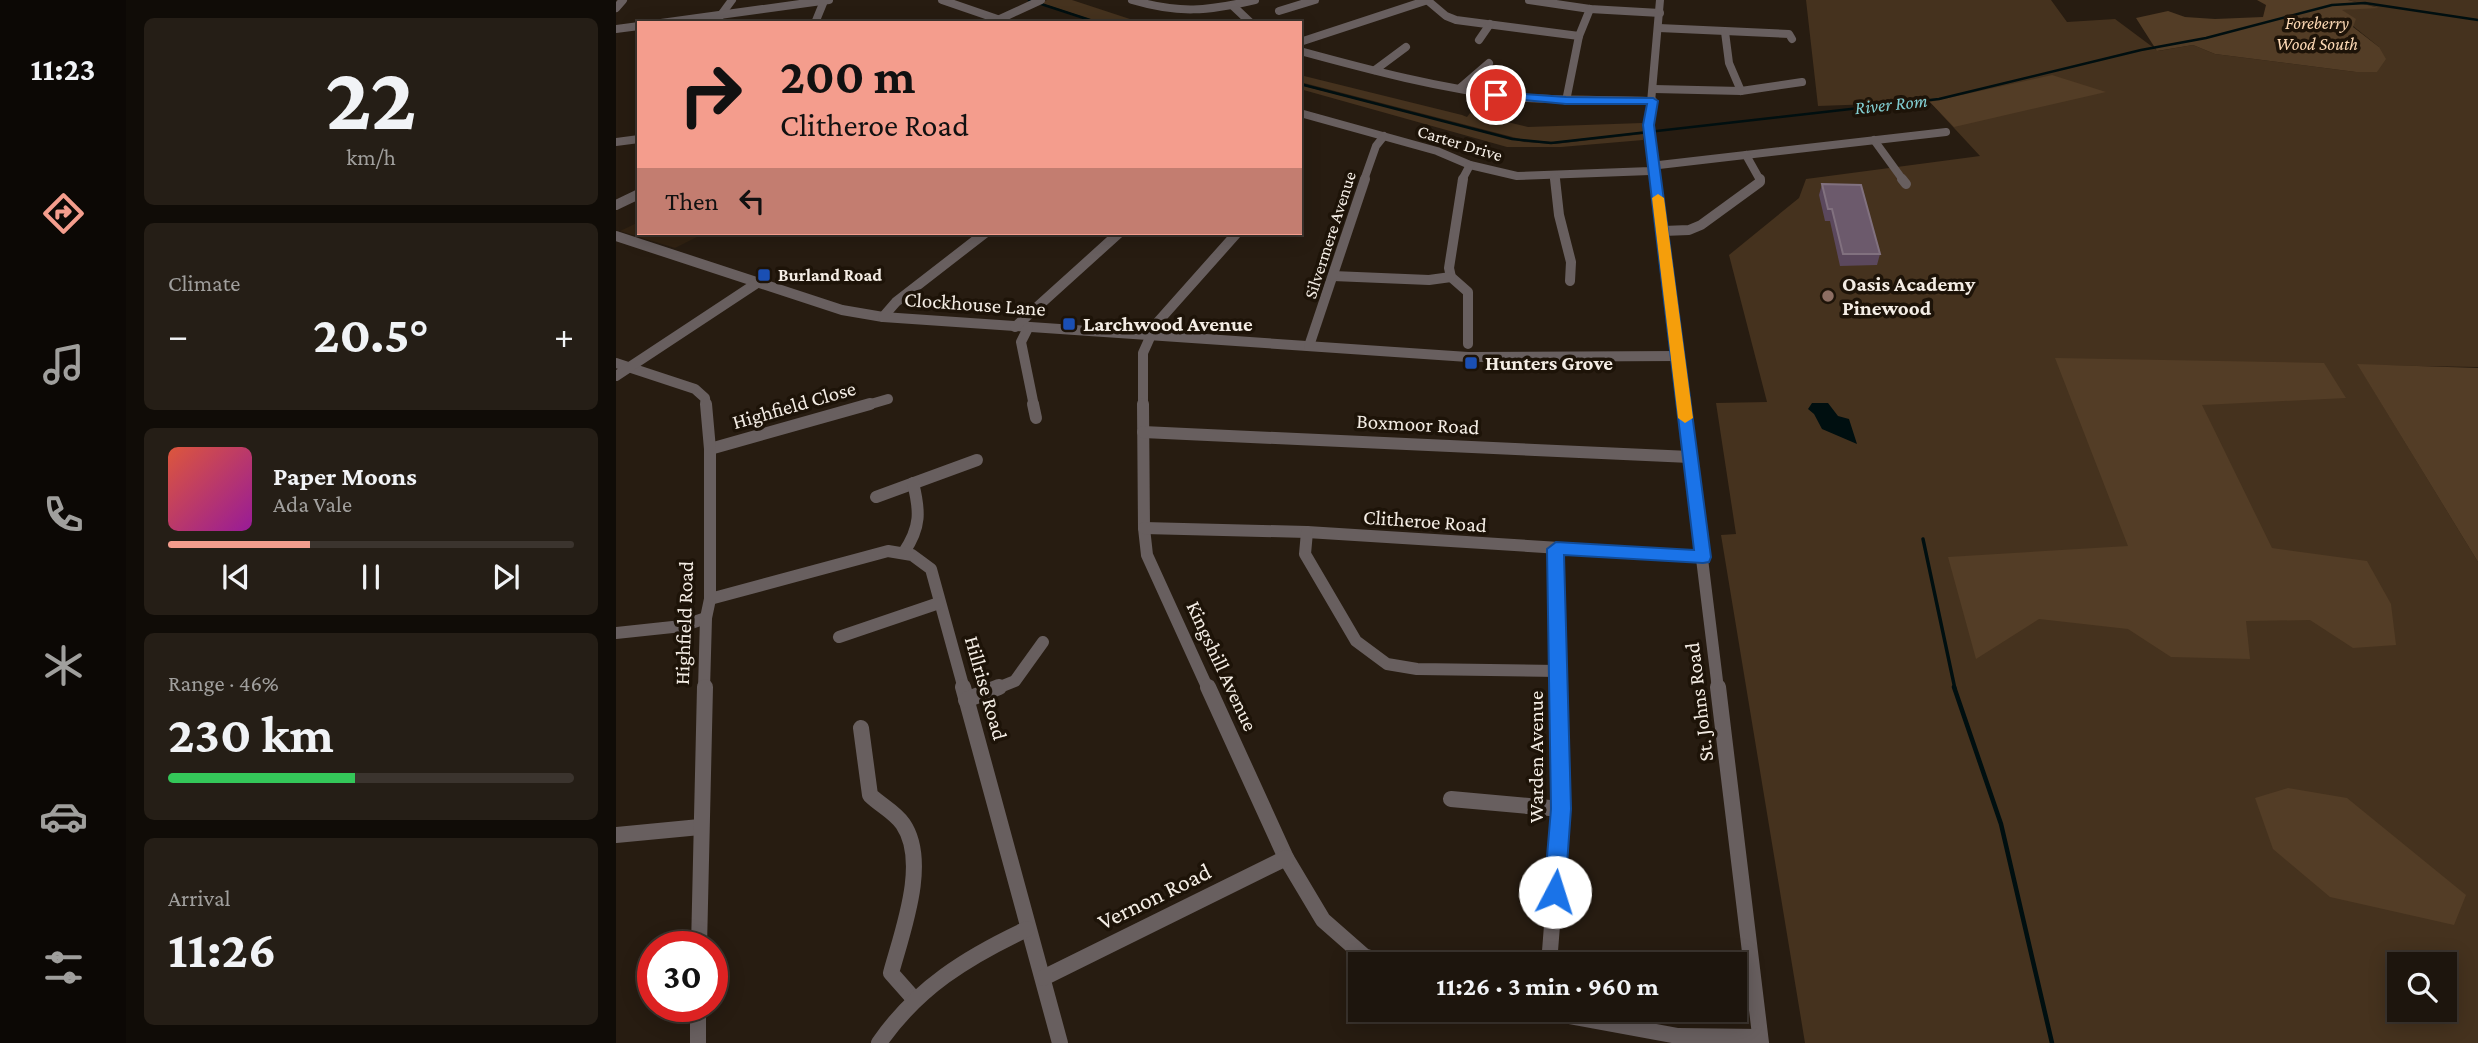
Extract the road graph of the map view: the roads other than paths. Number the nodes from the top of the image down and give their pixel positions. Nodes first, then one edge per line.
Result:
1 (623, 0) edge
2 (732, 0) edge
3 (829, 0) edge
4 (942, 0) edge
5 (1041, 0) edge
6 (1132, 0) edge
7 (1255, 0) edge
8 (1315, 0) edge
9 (1427, 0) edge
10 (1529, 0) edge
11 (1660, 0) edge
12 (824, 1) edge
13 (1296, 3) edge
14 (1233, 6) junction
15 (616, 8) edge
16 (1590, 9) junction
17 (1279, 11) dead end
18 (1660, 13) junction
19 (720, 15) junction
20 (1000, 19) junction
21 (676, 21) edge
22 (717, 21) edge
23 (816, 21) edge
24 (1004, 21) edge
25 (1247, 21) edge
26 (1490, 24) junction
27 (637, 26) edge
28 (1658, 28) junction
29 (616, 29) edge
30 (1725, 32) junction
31 (1579, 36) junction
32 (1792, 39) dead end
33 (1479, 40) dead end
34 (1302, 41) edge
35 (1406, 47) dead end
36 (1302, 52) edge
37 (1489, 63) dead end
38 (1376, 70) junction
39 (1802, 82) dead end
40 (1460, 88) junction
41 (1654, 89) junction
42 (1741, 91) junction
43 (1566, 101) junction
44 (1653, 101) junction
45 (1304, 114) edge
46 (1649, 130) joint
47 (1946, 132) dead end
48 (1384, 136) junction
49 (637, 139) edge
50 (1874, 140) junction
51 (616, 142) edge
52 (1746, 155) junction
53 (1470, 165) junction
54 (1655, 168) junction
55 (1555, 176) junction
56 (1906, 184) dead end
57 (637, 195) edge
58 (616, 205) edge
59 (1662, 231) junction
60 (982, 235) edge
61 (1117, 235) edge
62 (1235, 235) edge
63 (616, 236) edge
64 (1333, 276) junction
65 (1451, 276) junction
66 (1570, 281) dead end
67 (757, 284) junction
68 (883, 317) junction
69 (1015, 327) junction
70 (1028, 328) junction
71 (1150, 335) junction
72 (1468, 344) junction
73 (1309, 346) junction
74 (1450, 356) junction
75 (1678, 356) junction
76 (1486, 357) junction
77 (622, 365) edge
78 (616, 376) edge
79 (888, 399) dead end
80 (1036, 418) dead end
81 (1143, 432) junction
82 (710, 449) junction
83 (1690, 457) junction
84 (977, 460) dead end
85 (912, 483) junction
86 (876, 497) dead end
87 (1144, 528) junction
88 (1307, 532) junction
89 (1556, 549) junction
90 (904, 552) junction
91 (1703, 557) junction
92 (710, 599) junction
93 (939, 603) junction
94 (706, 618) junction
95 (616, 633) edge
96 (839, 637) dead end
97 (1043, 642) dead end
98 (1558, 671) junction
99 (966, 700) junction
100 (861, 728) dead end
101 (1451, 799) dead end
102 (1561, 809) junction
103 (700, 827) junction
104 (616, 835) edge
105 (1286, 858) junction
106 (1027, 929) junction
107 (699, 931) edge
108 (1359, 952) edge
109 (1550, 952) edge
110 (1043, 978) junction
111 (914, 999) junction
112 (698, 1022) edge
113 (1602, 1022) edge
114 (1761, 1040) edge
115 (698, 1043) edge
116 (879, 1043) edge
117 (1060, 1043) edge

1 - 15 street
2 - 19 street
3 - 12 street
4 - 20 street
5 - 20 street
6 - 14 street
7 - 14 street
8 - 13 street
9 - 26 street
9 - 34 street
10 - 16 street
11 - 18 street
12 - 19 street
12 - 23 street
13 - 17 street
14 - 25 street
16 - 18 street
16 - 31 street
18 - 28 street
19 - 21 street
19 - 22 street
20 - 24 street
26 - 31 street
26 - 33 street
27 - 29 street
28 - 30 street
28 - 41 street
30 - 32 street
30 - 42 street
31 - 43 street
35 - 38 street
36 - 38 street
37 - 40 street
38 - 40 street
39 - 42 street
40 - 43 street
41 - 42 street
41 - 44 street
43 - 44 street
44 - 46 street
45 - 48 street, Carter Drive
46 - 54 street, St. Johns Road
47 - 50 street, Carter Drive
48 - 53 street, Carter Drive
48 - 64 street, Silvermere Avenue
49 - 51 street
50 - 52 street, Carter Drive
50 - 56 street
52 - 54 street, Carter Drive
52 - 59 street
53 - 55 street, Carter Drive
53 - 65 street
54 - 55 street, Carter Drive
54 - 59 street, St. Johns Road
55 - 66 street
57 - 58 street
59 - 75 street, St. Johns Road
60 - 68 street
61 - 69 street
62 - 71 street
63 - 67 street, Clockhouse Lane
64 - 65 street
64 - 73 street, Silvermere Avenue
65 - 72 street
67 - 68 street, Clockhouse Lane
67 - 77 street
68 - 69 street, Clockhouse Lane
69 - 70 street, Clockhouse Lane
70 - 71 street, Clockhouse Lane
70 - 80 street
71 - 73 street, Clockhouse Lane
71 - 81 street, Kingshill Avenue
72 - 74 street
72 - 76 street
73 - 74 street, Clockhouse Lane
74 - 76 street, Clockhouse Lane
75 - 76 street, Clockhouse Lane
75 - 83 street, St. Johns Road
77 - 78 street
77 - 82 street, Highfield Road
79 - 82 street, Highfield Close
81 - 83 street, Boxmoor Road
81 - 87 street, Kingshill Avenue
82 - 92 street, Highfield Road
83 - 91 street, St. Johns Road
84 - 85 street
85 - 86 street
85 - 90 street
87 - 88 street, Clitheroe Road
87 - 105 street, Kingshill Avenue
88 - 89 street, Clitheroe Road
88 - 98 street
89 - 91 street, Clitheroe Road
89 - 98 street, Warden Avenue
90 - 92 street
90 - 93 street, Hillrise Road
91 - 114 street, St. Johns Road
92 - 94 street, Highfield Road
93 - 96 street
93 - 99 street, Hillrise Road
94 - 95 street
94 - 103 street, Highfield Road
97 - 99 street
98 - 102 street, Warden Avenue
99 - 106 street, Hillrise Road
100 - 111 street
101 - 102 street
102 - 109 street, Warden Avenue
103 - 104 street
103 - 107 street, Highfield Road
105 - 108 street, Kingshill Avenue
105 - 110 street, Vernon Road
106 - 110 street, Hillrise Road
106 - 111 street
110 - 117 street, Hillrise Road
111 - 116 street
112 - 115 street
113 - 114 street

